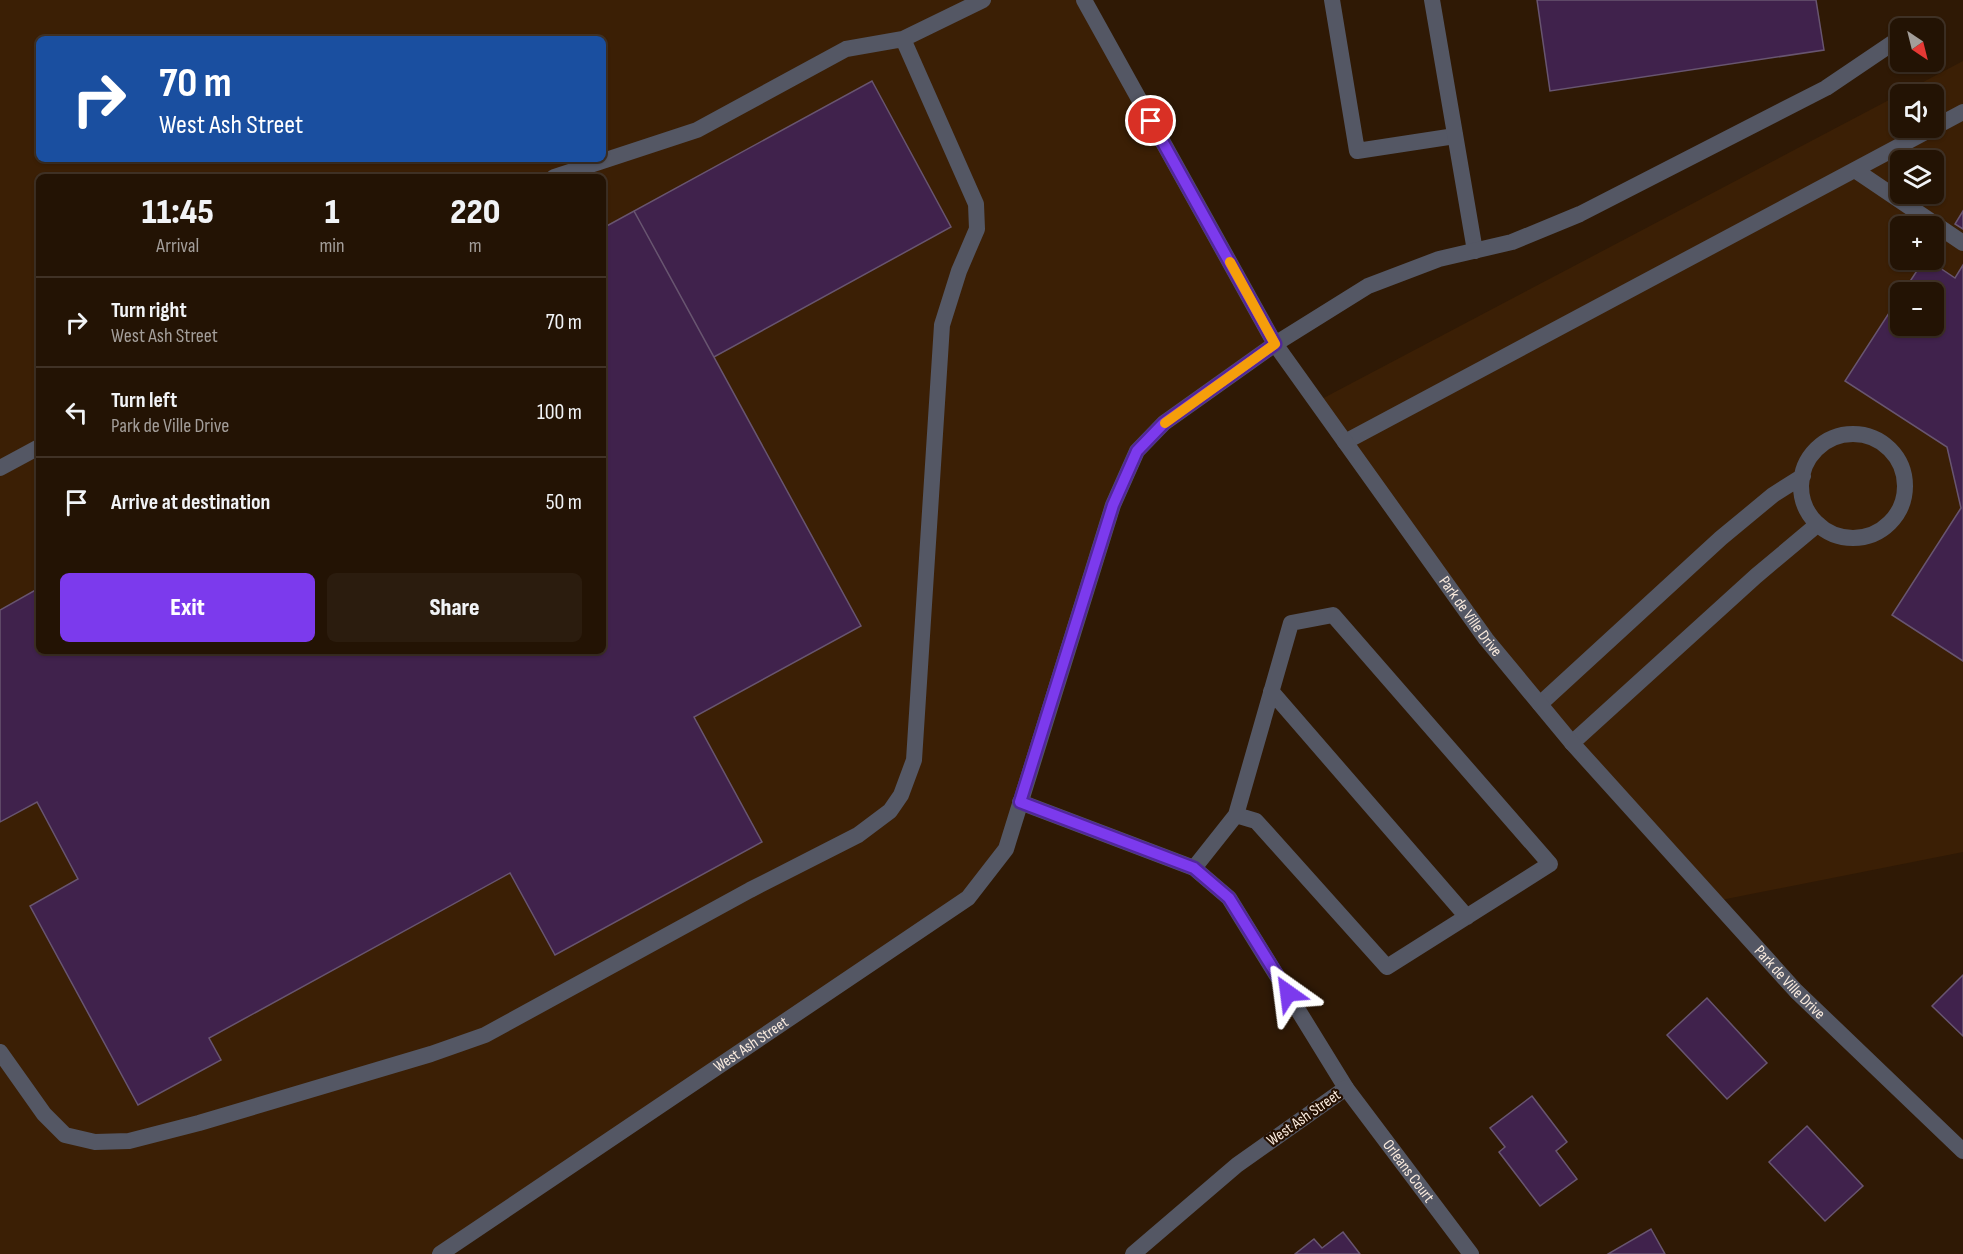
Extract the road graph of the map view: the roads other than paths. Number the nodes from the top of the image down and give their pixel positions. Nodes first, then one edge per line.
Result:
1 (983, 0) edge
2 (1084, 0) edge
3 (1332, 0) edge
4 (1432, 0) edge
5 (903, 39) junction
6 (1890, 45) edge
7 (1963, 112) edge
8 (1455, 136) junction
9 (606, 160) edge
10 (599, 162) edge
11 (1855, 170) junction
12 (563, 174) edge
13 (1963, 243) edge
14 (1475, 250) junction
15 (1275, 344) junction
16 (1346, 442) junction
17 (36, 449) edge
18 (0, 468) edge
19 (1803, 477) junction
20 (1818, 524) junction
21 (1271, 691) junction
22 (1540, 704) junction
23 (1572, 742) junction
24 (1020, 802) junction
25 (1236, 815) junction
26 (1194, 868) junction
27 (1467, 916) junction
28 (0, 1052) edge
29 (1346, 1088) junction
30 (1963, 1151) edge
31 (440, 1254) edge
32 (1133, 1254) edge
33 (1471, 1254) edge

1 - 5 street
2 - 15 street, Park de Ville Drive
3 - 8 street
4 - 8 street
5 - 9 street
5 - 28 street
6 - 14 street, West Ash Street
7 - 11 street
8 - 14 street
10 - 12 street
11 - 13 street
11 - 16 street
14 - 15 street, West Ash Street
15 - 16 street, Park de Ville Drive
15 - 24 street, West Ash Street
16 - 22 street, Park de Ville Drive
17 - 18 street
19 - 20 street
19 - 20 street
19 - 22 street
20 - 23 street
21 - 25 street
21 - 27 street
21 - 27 street
22 - 23 street, Park de Ville Drive
23 - 30 street, Park de Ville Drive
24 - 26 street, West Ash Street
24 - 31 street, West Ash Street
25 - 26 street
25 - 27 street
26 - 29 street, West Ash Street
29 - 32 street, West Ash Street
29 - 33 street, Orleans Court

